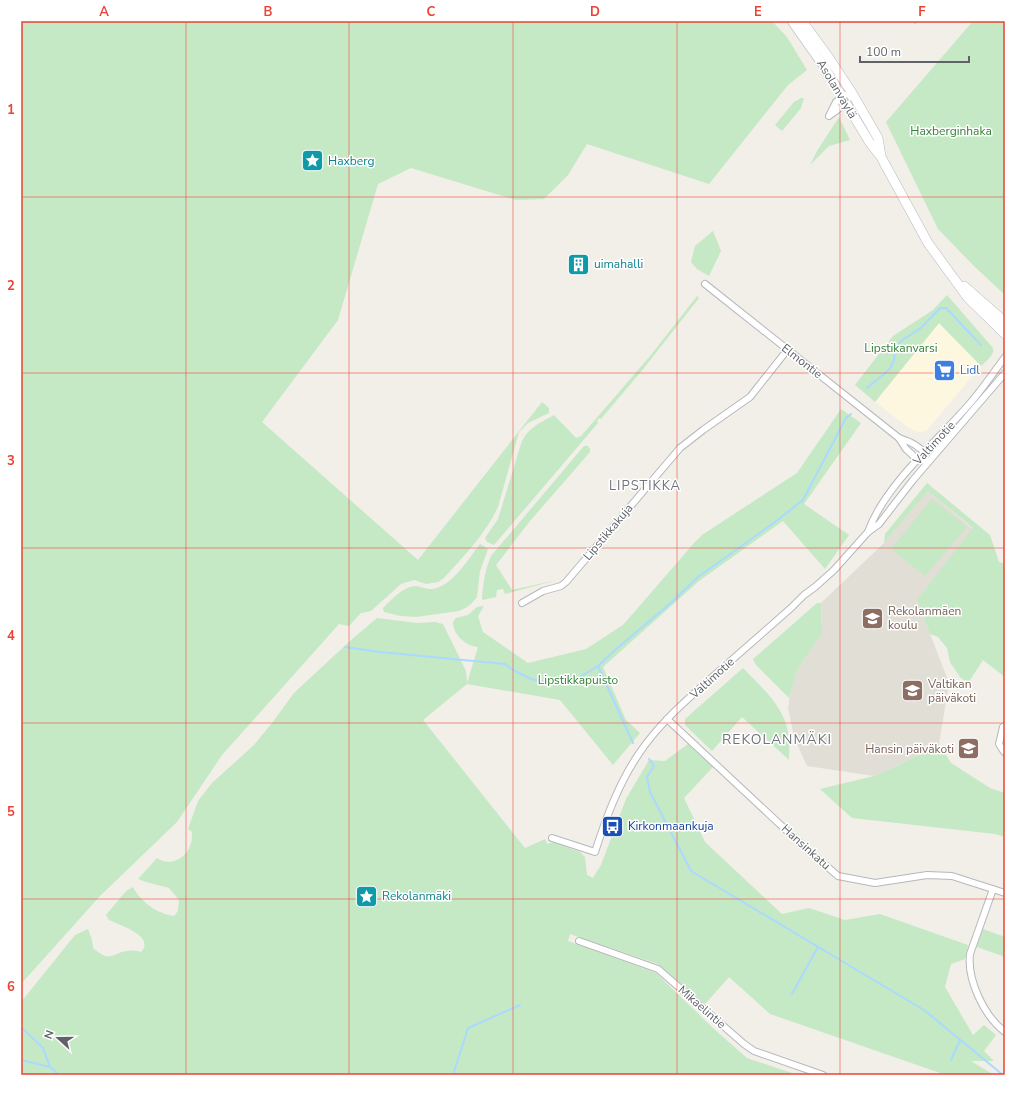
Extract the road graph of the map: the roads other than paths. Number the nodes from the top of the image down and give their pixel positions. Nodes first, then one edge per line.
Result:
1 (792, 21) edge
2 (802, 21) edge
3 (852, 93) junction
4 (844, 100) junction
5 (881, 157) junction
6 (954, 277) junction
7 (705, 284) dead end
8 (1005, 322) edge
9 (1005, 334) edge
10 (788, 349) junction
11 (1005, 357) edge
12 (1005, 373) edge
13 (899, 438) junction
14 (924, 452) junction
15 (918, 460) junction
16 (929, 461) junction
17 (868, 532) junction
18 (522, 603) dead end
19 (667, 719) junction
20 (1005, 726) edge
21 (1005, 752) edge
22 (552, 838) dead end
23 (993, 889) junction
24 (1005, 893) edge
25 (579, 941) dead end
26 (1005, 1032) edge
27 (823, 1075) edge

1 - 4 main road, Asolanväylä
2 - 3 main road, Asolanväylä
3 - 4 street
3 - 5 main road, Asolanväylä
4 - 5 main road, Asolanväylä
5 - 6 main road, Asolanväylä
6 - 8 main road, Asolanväylä
6 - 9 main road, Asolanväylä
7 - 10 street, Elmontie
10 - 13 street, Elmontie
10 - 18 street, Lipstikkakuja
11 - 14 street, Valtimotie
12 - 16 street, Valtimotie
13 - 14 street, Elmontie
13 - 15 street, Elmontie
14 - 15 street, Valtimotie
14 - 16 street, Elmontie
15 - 16 street
15 - 17 street, Valtimotie
16 - 17 street, Valtimotie
17 - 19 street, Valtimotie
19 - 22 street, Valtimotie
19 - 23 street, Hansinkatu
20 - 21 street
23 - 24 street, Hansinkatu
23 - 26 street
25 - 27 street, Mikaelintie

